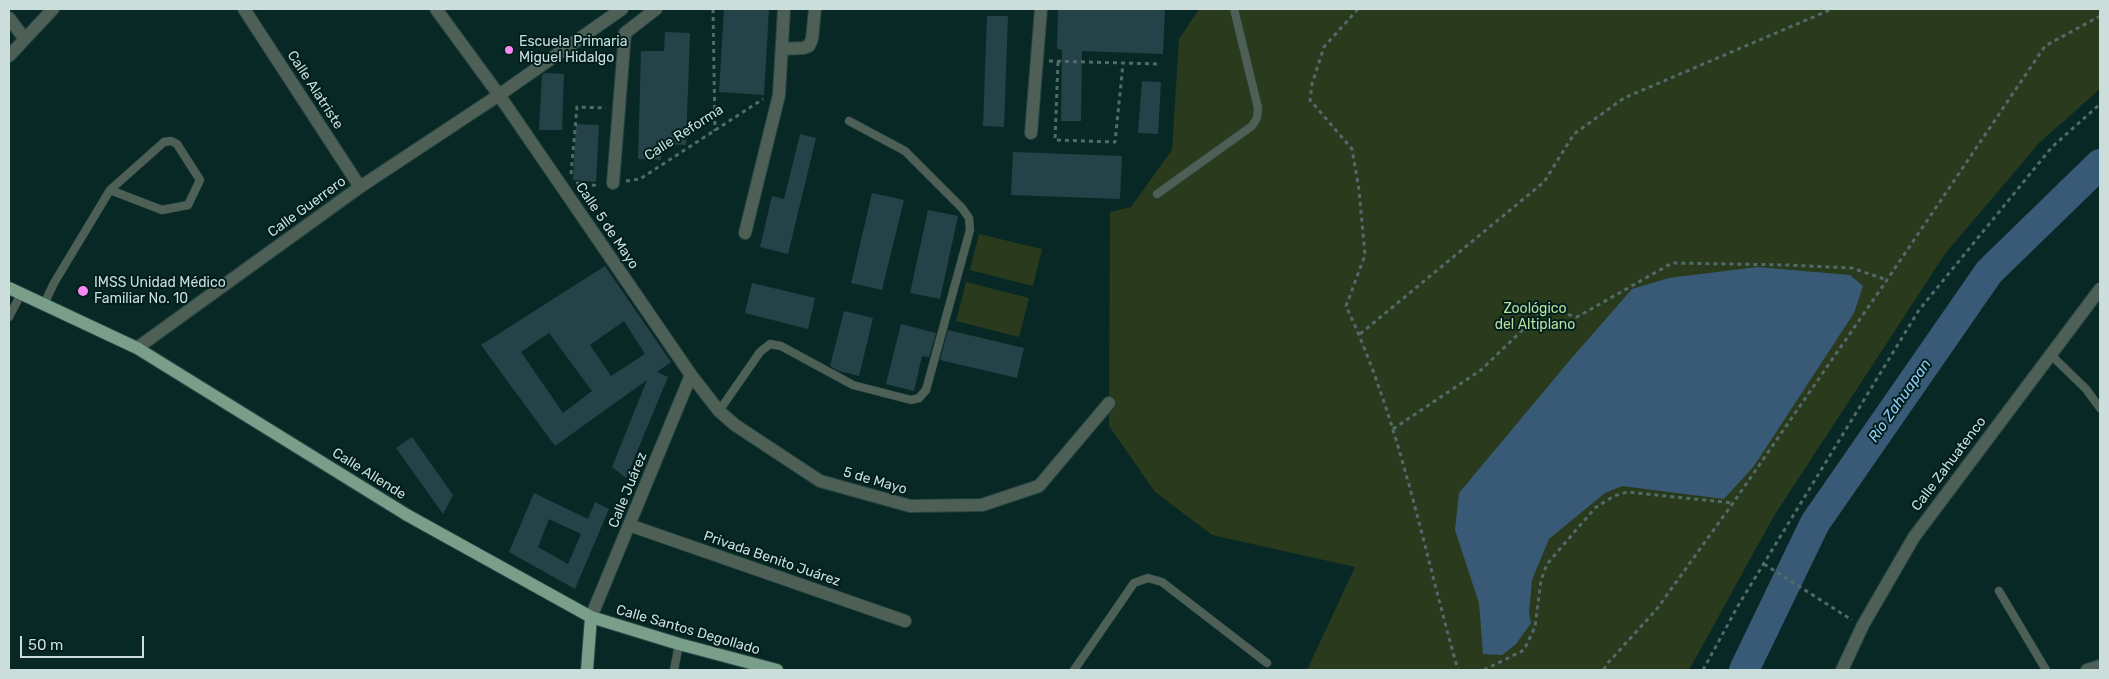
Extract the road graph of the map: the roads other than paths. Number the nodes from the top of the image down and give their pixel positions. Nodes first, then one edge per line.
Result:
1 (53, 9) edge
2 (244, 9) edge
3 (436, 9) edge
4 (622, 9) edge
5 (656, 9) edge
6 (784, 9) edge
7 (815, 9) edge
8 (1041, 9) edge
9 (1234, 9) edge
10 (9, 18) edge
11 (24, 38) junction
12 (782, 49) junction
13 (9, 56) edge
14 (499, 95) junction
15 (848, 121) dead end
16 (1031, 133) dead end
17 (613, 183) road end
18 (360, 187) junction
19 (110, 190) junction
20 (1157, 194) dead end
21 (745, 233) dead end
22 (9, 288) edge
23 (2100, 289) edge
24 (21, 294) junction
25 (44, 304) junction
26 (9, 316) edge
27 (137, 348) junction
28 (2050, 354) junction
29 (691, 375) junction
30 (1109, 403) dead end
31 (2100, 408) edge
32 (719, 411) junction
33 (629, 526) junction
34 (1998, 591) dead end
35 (591, 617) junction
36 (905, 621) dead end
37 (679, 644) junction
38 (1267, 663) dead end
39 (2100, 666) edge
40 (587, 670) edge
41 (674, 670) edge
42 (776, 670) edge
43 (1074, 670) edge
44 (1842, 670) edge
45 (2046, 670) edge
46 (2087, 670) edge

1 - 11 street
2 - 18 street, Calle Alatriste
3 - 14 street, Calle 5 de Mayo
4 - 14 street
5 - 17 street
6 - 12 street
7 - 12 street
8 - 16 street
9 - 20 lane
10 - 11 street
11 - 13 street
12 - 21 street
14 - 18 street, Calle Guerrero
14 - 29 street, Calle 5 de Mayo
15 - 32 lane
18 - 27 street, Calle Guerrero
19 - 19 lane
19 - 25 lane
22 - 24 main road, Calle Allende
23 - 28 street, Calle Zahuatenco
24 - 25 main road, Calle Allende
24 - 26 lane
25 - 27 main road, Calle Allende
27 - 35 main road, Calle Allende
28 - 31 lane
28 - 44 street, Calle Zahuatenco
29 - 32 street, 5 de Mayo
29 - 33 street, Calle Juárez
30 - 32 street, 5 de Mayo
33 - 35 street, Calle Juárez
33 - 36 street, Privada Benito Juárez
34 - 45 lane
35 - 37 main road, Calle Santos Degollado
35 - 40 main road
37 - 41 lane
37 - 42 main road, Calle Santos Degollado
38 - 43 lane
39 - 46 street

